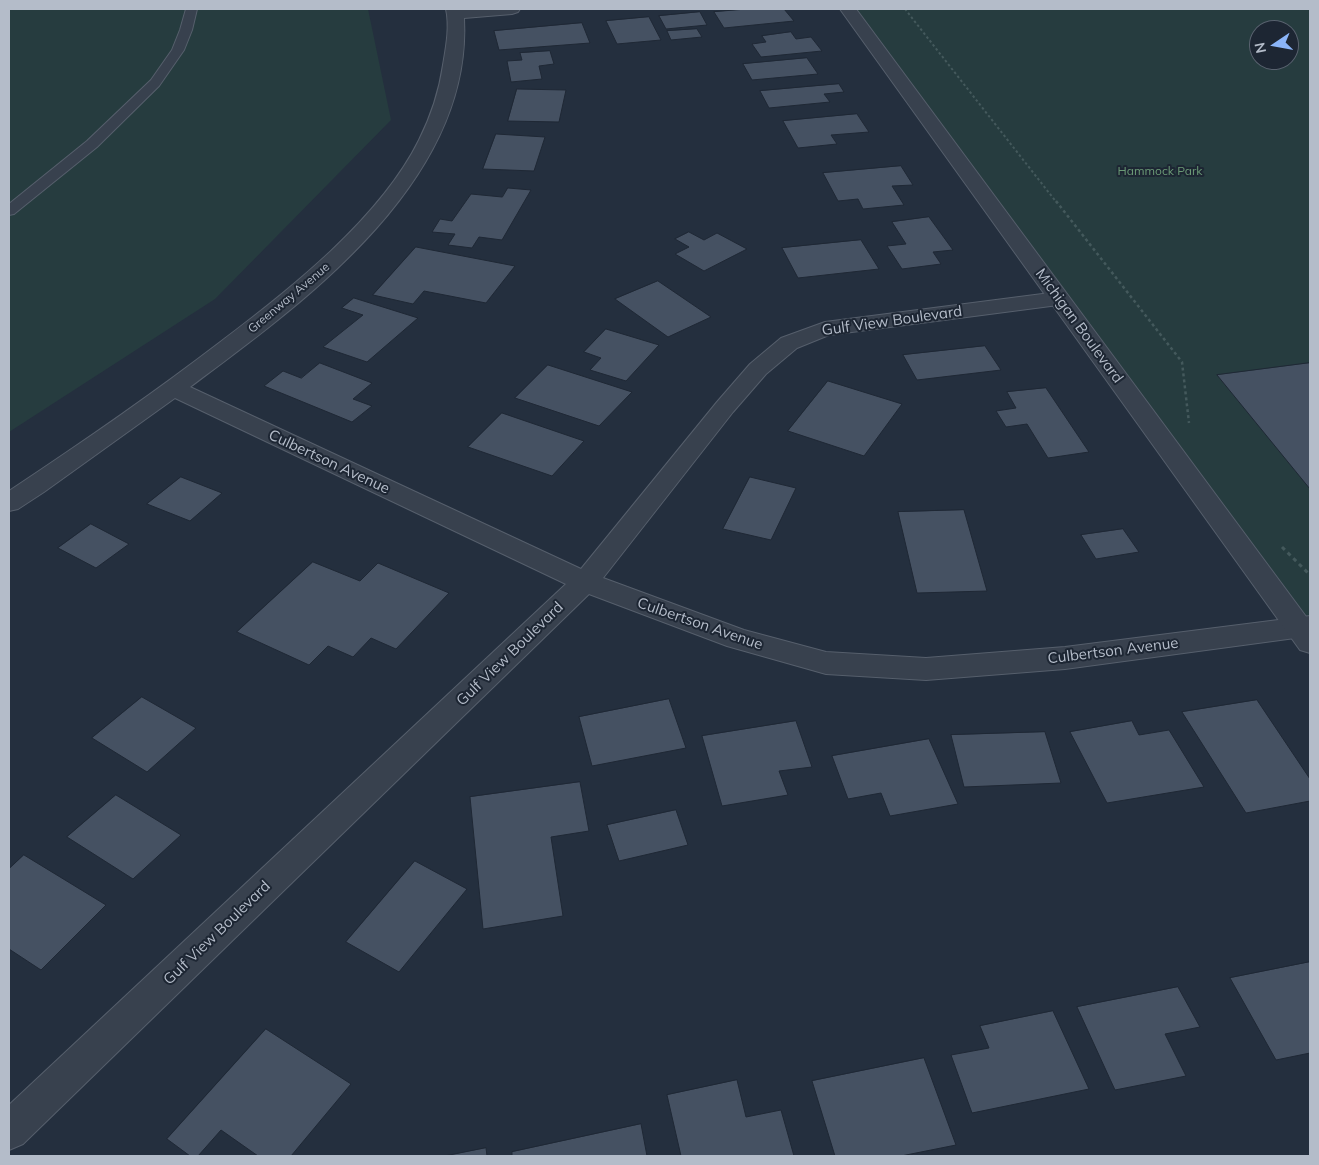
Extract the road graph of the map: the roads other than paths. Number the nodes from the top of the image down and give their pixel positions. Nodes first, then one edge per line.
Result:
1 (191, 9) edge
2 (512, 9) edge
3 (848, 9) edge
4 (455, 11) edge
5 (9, 211) edge
6 (1058, 298) junction
7 (174, 389) junction
8 (9, 503) edge
9 (585, 582) junction
10 (1306, 632) edge
11 (9, 1132) edge

1 - 5 lane
2 - 4 street
3 - 6 street, Michigan Boulevard
4 - 7 street, Greenway Avenue
6 - 9 street, Gulf View Boulevard
6 - 10 street, Michigan Boulevard
7 - 8 street, Greenway Avenue
7 - 9 street, Culbertson Avenue
9 - 10 street, Culbertson Avenue
9 - 11 street, Gulf View Boulevard

